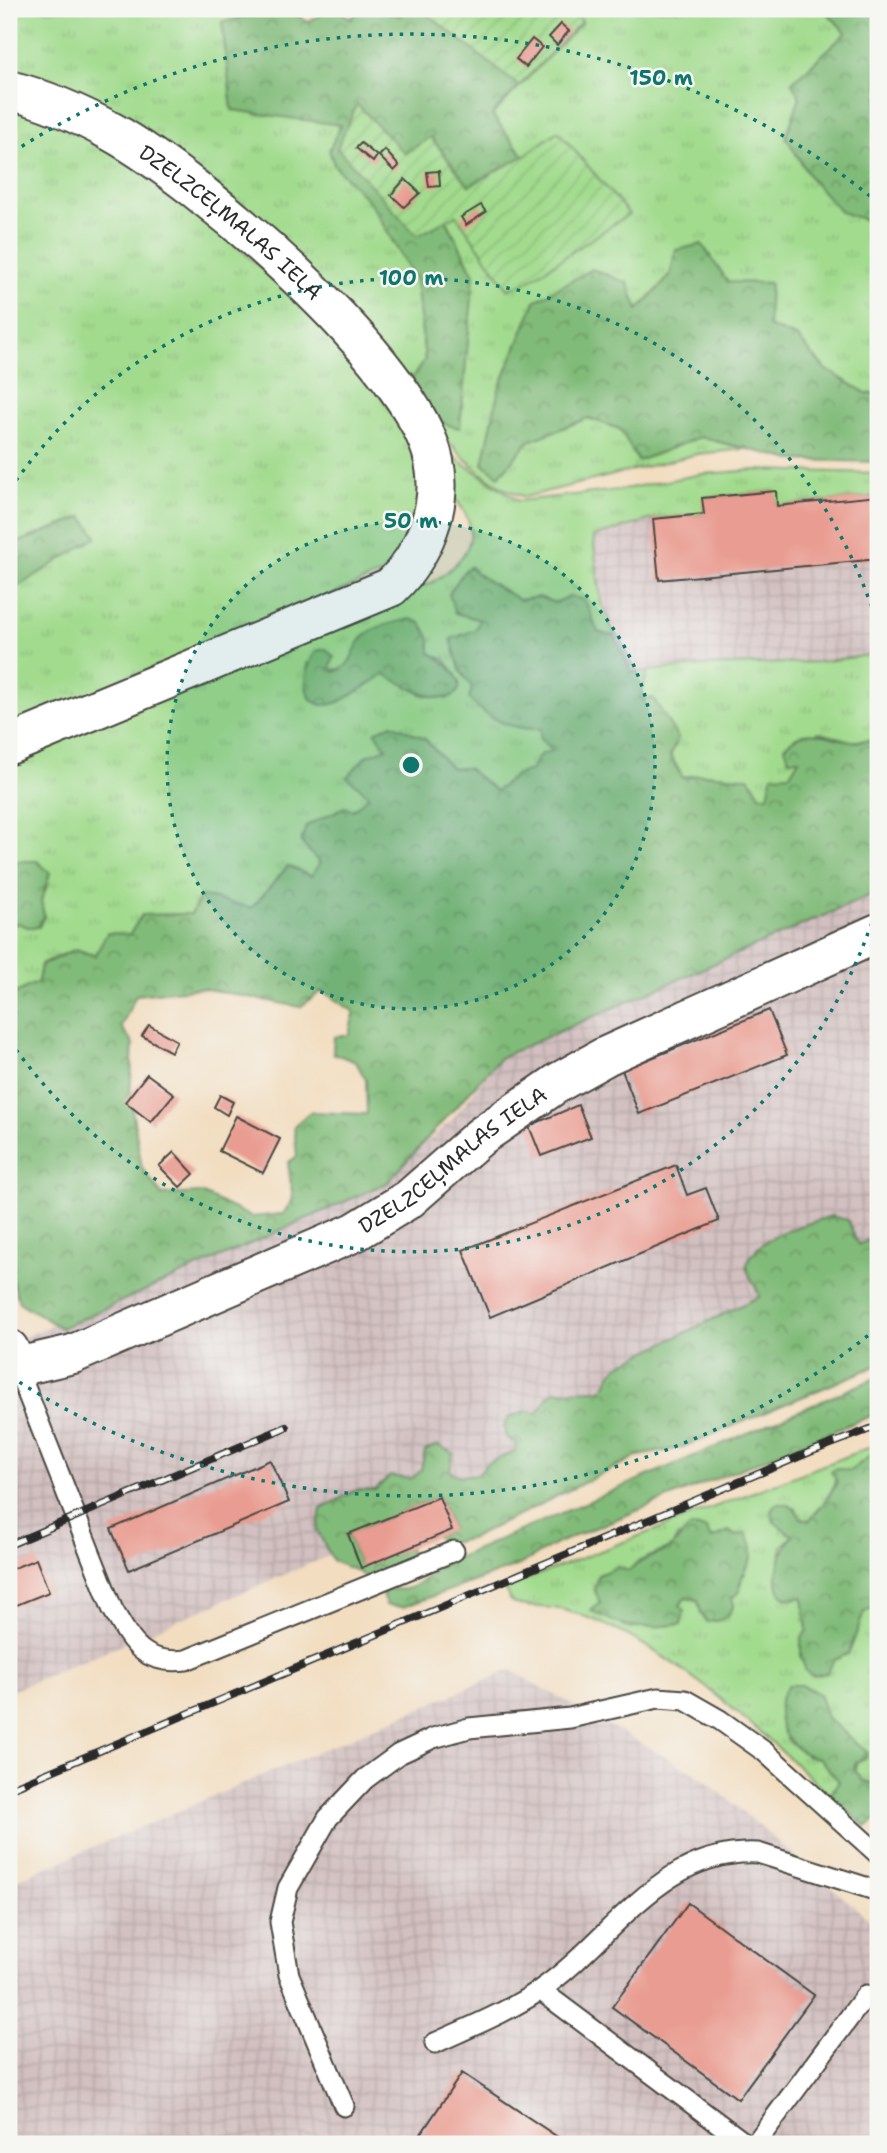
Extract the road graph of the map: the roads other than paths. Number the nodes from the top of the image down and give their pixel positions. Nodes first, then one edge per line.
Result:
1 (9, 90) edge
2 (9, 745) edge
3 (878, 933) edge
4 (11, 1362) edge
5 (454, 1551) dead end
6 (878, 1854) edge
7 (878, 1891) edge
8 (540, 1990) junction
9 (866, 1994) dead end
10 (435, 2043) dead end
11 (344, 2106) dead end
12 (746, 2144) edge
13 (755, 2144) edge

1 - 2 street, DZELZCEĻMALAS IELA
3 - 4 street, DZELZCEĻMALAS IELA
4 - 5 lane
6 - 11 lane
7 - 8 lane
8 - 10 lane
8 - 12 lane
9 - 13 lane

